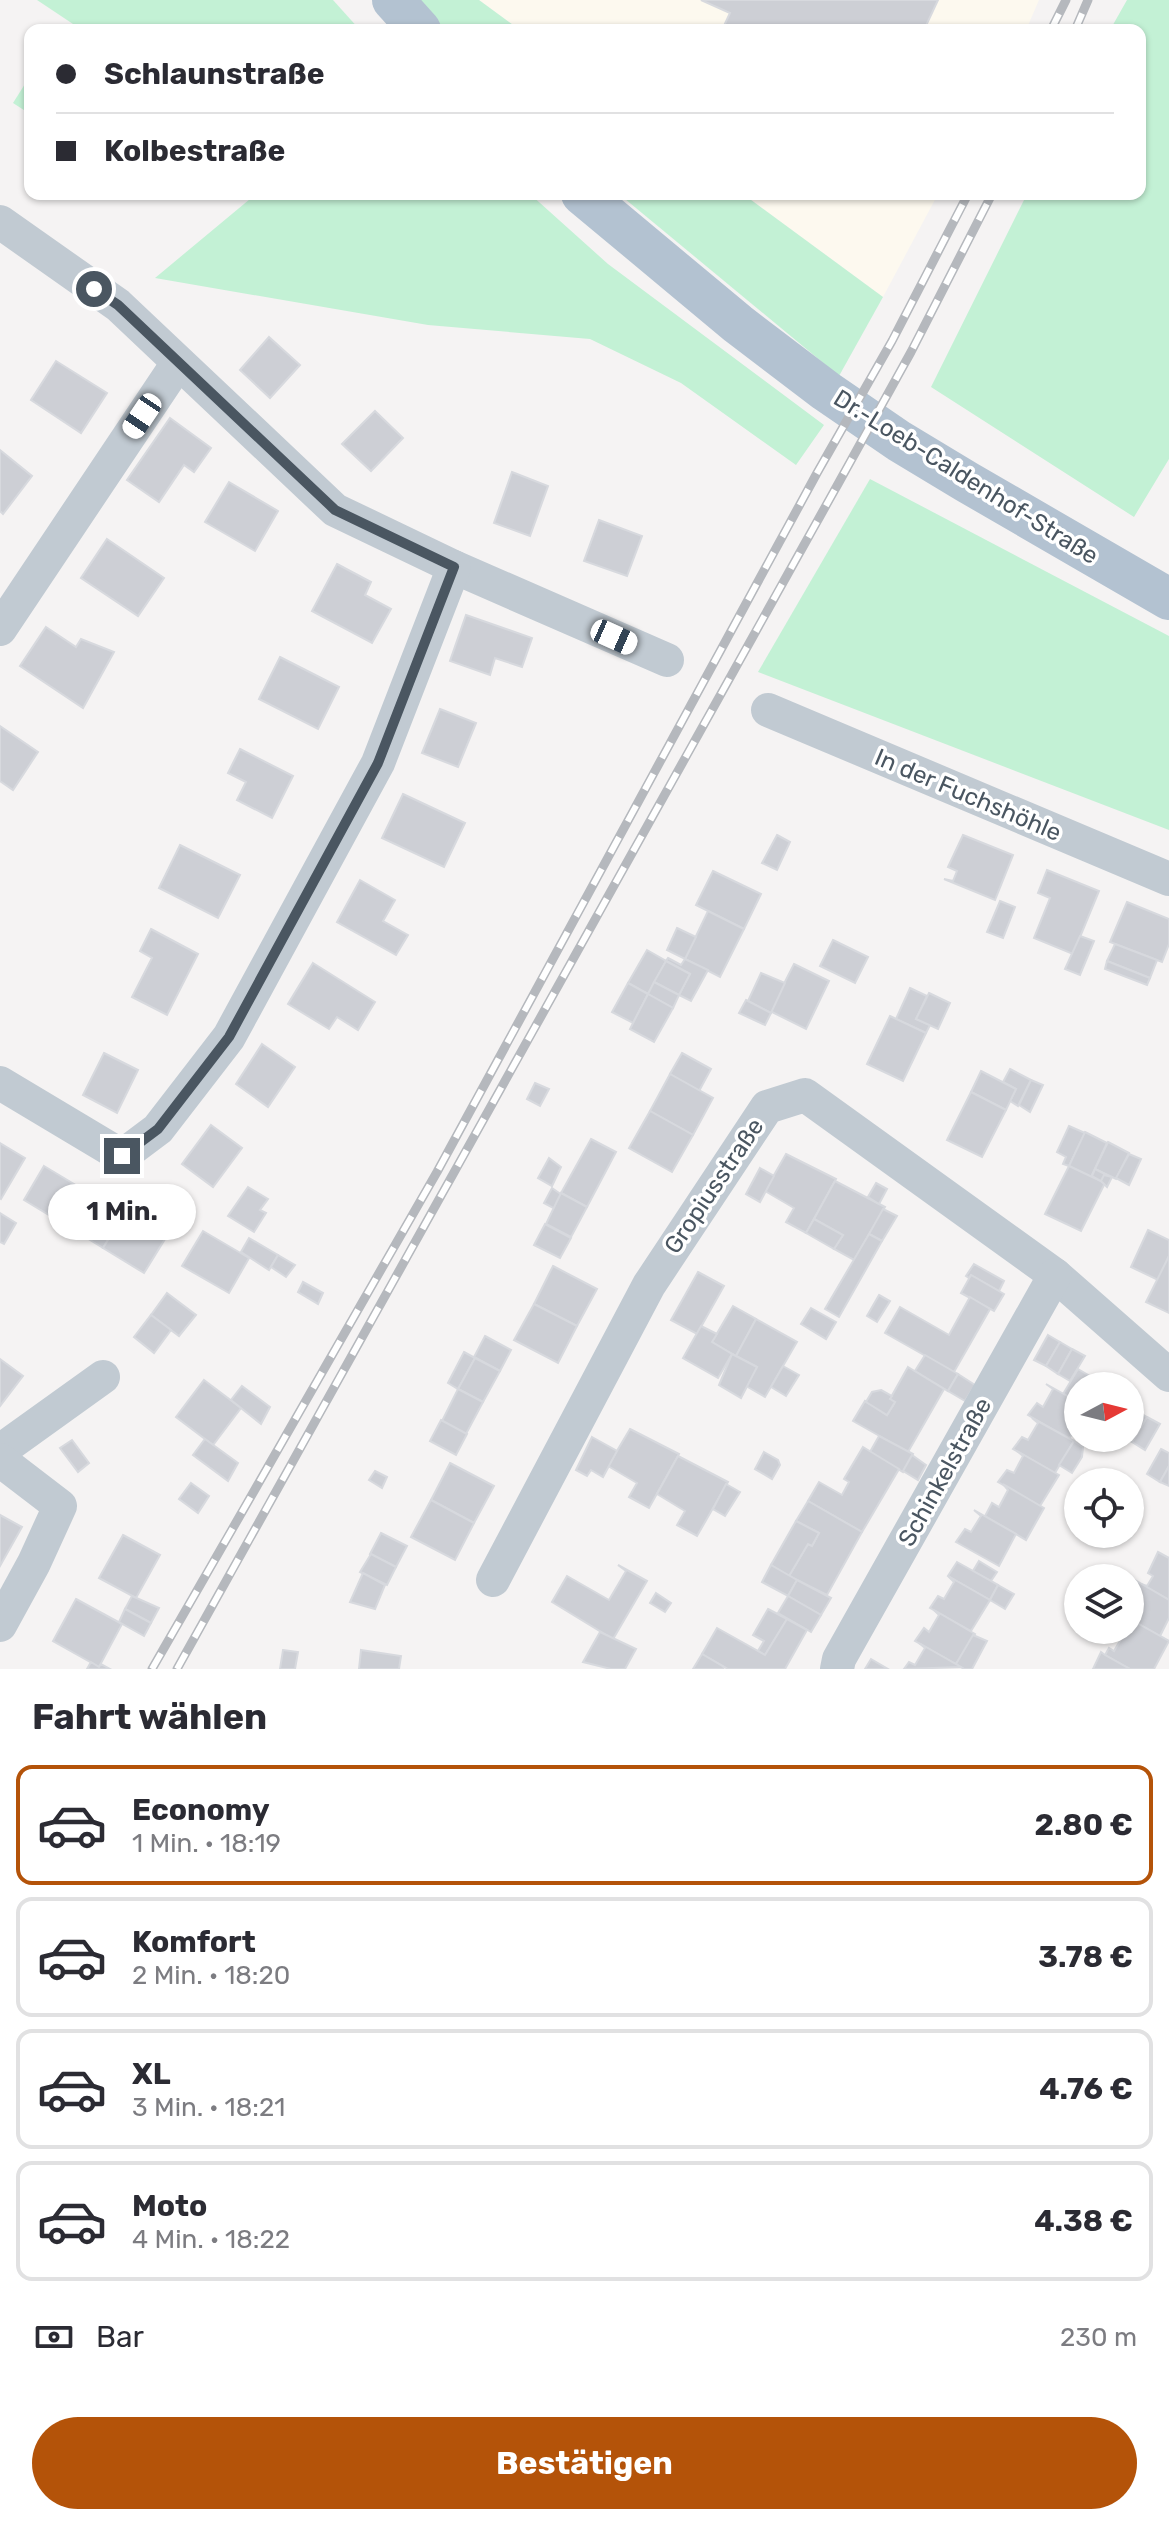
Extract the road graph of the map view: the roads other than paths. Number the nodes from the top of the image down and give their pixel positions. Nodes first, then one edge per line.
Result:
1 (393, 0) edge
2 (415, 24) edge
3 (589, 200) edge
4 (0, 222) edge
5 (178, 363) junction
6 (454, 567) junction
7 (1169, 599) edge
8 (0, 629) edge
9 (667, 660) dead end
10 (768, 710) dead end
11 (1169, 879) edge
12 (0, 1083) edge
13 (1055, 1275) junction
14 (1169, 1375) edge
15 (103, 1377) dead end
16 (0, 1451) edge
17 (0, 1460) edge
18 (493, 1580) dead end
19 (0, 1625) edge
20 (837, 1669) edge

1 - 2 main road
3 - 7 main road, Dr.-Loeb-Caldenhof-Straße
4 - 5 street
5 - 6 street
5 - 8 street
6 - 9 street
6 - 12 street
10 - 11 street, In der Fuchshöhle
13 - 14 street, Gropiusstraße
13 - 18 street, Gropiusstraße
13 - 20 street, Schinkelstraße
15 - 16 street
17 - 19 street

